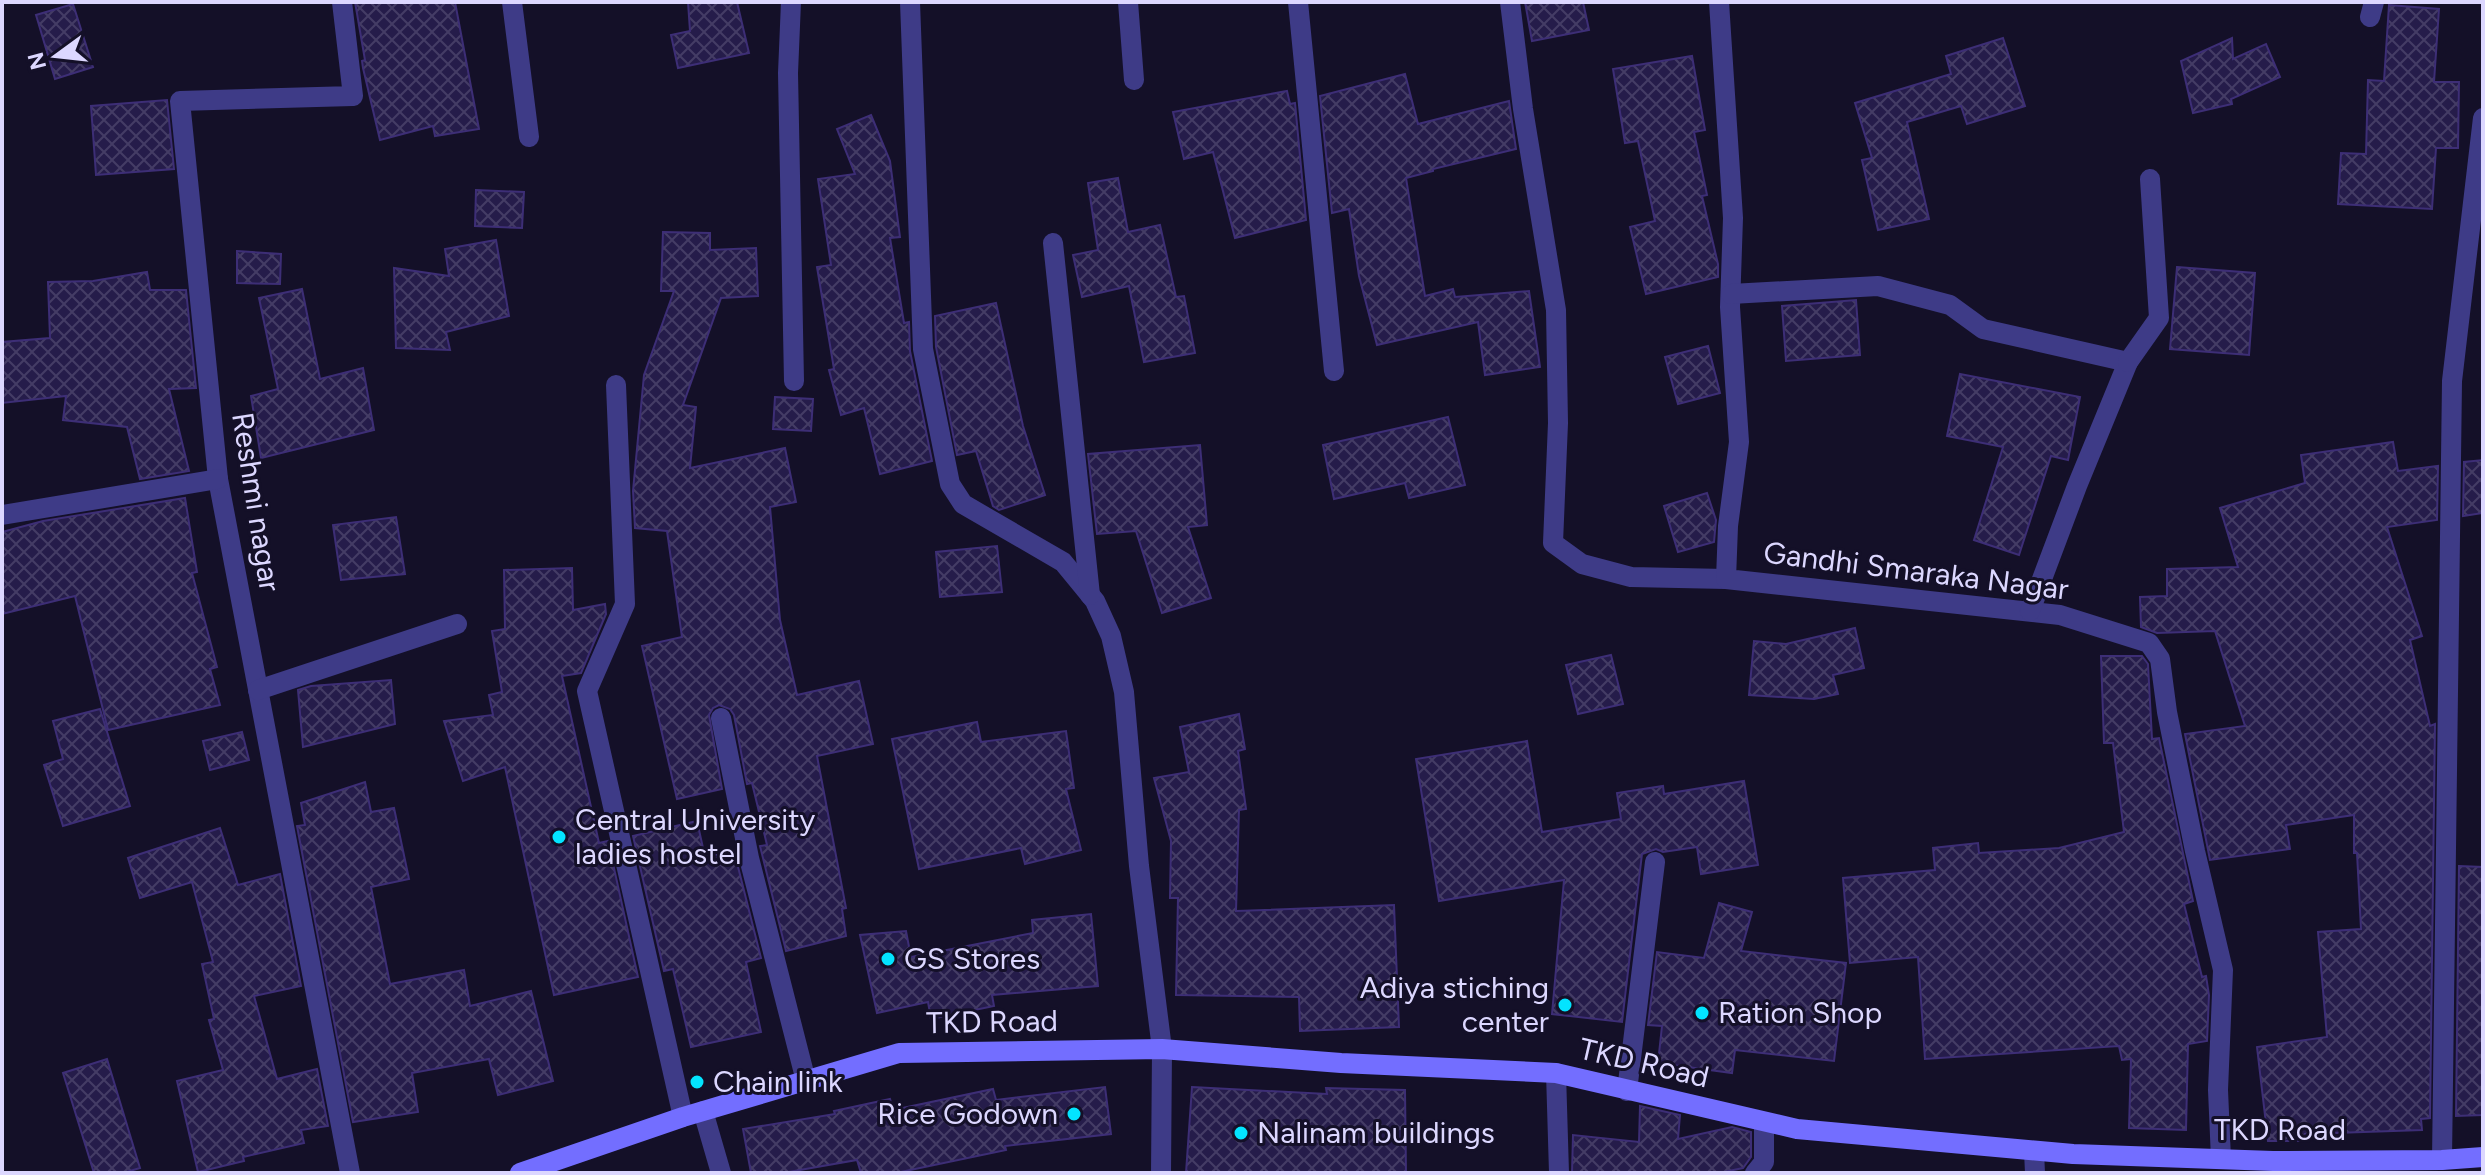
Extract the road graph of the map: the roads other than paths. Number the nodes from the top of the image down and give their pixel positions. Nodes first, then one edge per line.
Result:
1 (342, 2) edge
2 (512, 2) edge
3 (791, 2) edge
4 (910, 2) edge
5 (1128, 2) edge
6 (1298, 2) edge
7 (1510, 2) edge
8 (1719, 2) edge
9 (1134, 80) dead end
10 (2483, 118) edge
11 (529, 137) dead end
12 (2150, 179) dead end
13 (1053, 243) dead end
14 (1731, 294) junction
15 (2128, 362) junction
16 (1334, 371) dead end
17 (794, 381) dead end
18 (616, 385) dead end
19 (218, 479) junction
20 (2, 515) edge
21 (1726, 579) junction
22 (1090, 595) junction
23 (2030, 611) junction
24 (457, 624) dead end
25 (258, 690) junction
26 (721, 718) dead end
27 (1655, 862) dead end
28 (1162, 1049) junction
29 (1556, 1073) junction
30 (806, 1081) junction
31 (1627, 1091) junction
32 (693, 1114) junction
33 (1764, 1122) junction
34 (2034, 1151) junction
35 (2483, 1157) edge
36 (2221, 1159) junction
37 (2442, 1160) junction
38 (2175, 1166) edge
39 (2347, 1167) edge
40 (350, 1173) edge
41 (520, 1173) edge
42 (721, 1173) edge
43 (1161, 1173) edge
44 (1559, 1173) edge
45 (1755, 1173) edge
46 (2035, 1173) edge

1 - 19 street, Reshmi nagar
2 - 11 street
3 - 17 street
4 - 22 street
5 - 9 street
6 - 16 street
7 - 21 street
8 - 14 street, Gandhi Smaraka Nagar
10 - 37 street
12 - 15 street
13 - 22 street
14 - 15 street
14 - 21 street, Gandhi Smaraka Nagar
15 - 23 street
18 - 32 street
19 - 20 street
19 - 25 street, Reshmi nagar
21 - 23 street, Gandhi Smaraka Nagar
22 - 28 street
23 - 36 street, Gandhi Smaraka Nagar
24 - 25 street
25 - 40 street, Reshmi nagar
26 - 30 street
27 - 31 street
28 - 29 street, TKD Road
28 - 30 street, TKD Road
28 - 43 street
29 - 31 street, TKD Road
29 - 44 street
30 - 32 street, TKD Road
31 - 33 street, TKD Road
32 - 41 street, TKD Road
32 - 42 street
33 - 34 street, TKD Road
33 - 45 street
34 - 38 street, TKD Road
34 - 46 street
35 - 37 street, TKD Road
36 - 38 street, TKD Road
36 - 39 street, TKD Road
37 - 39 street, TKD Road

